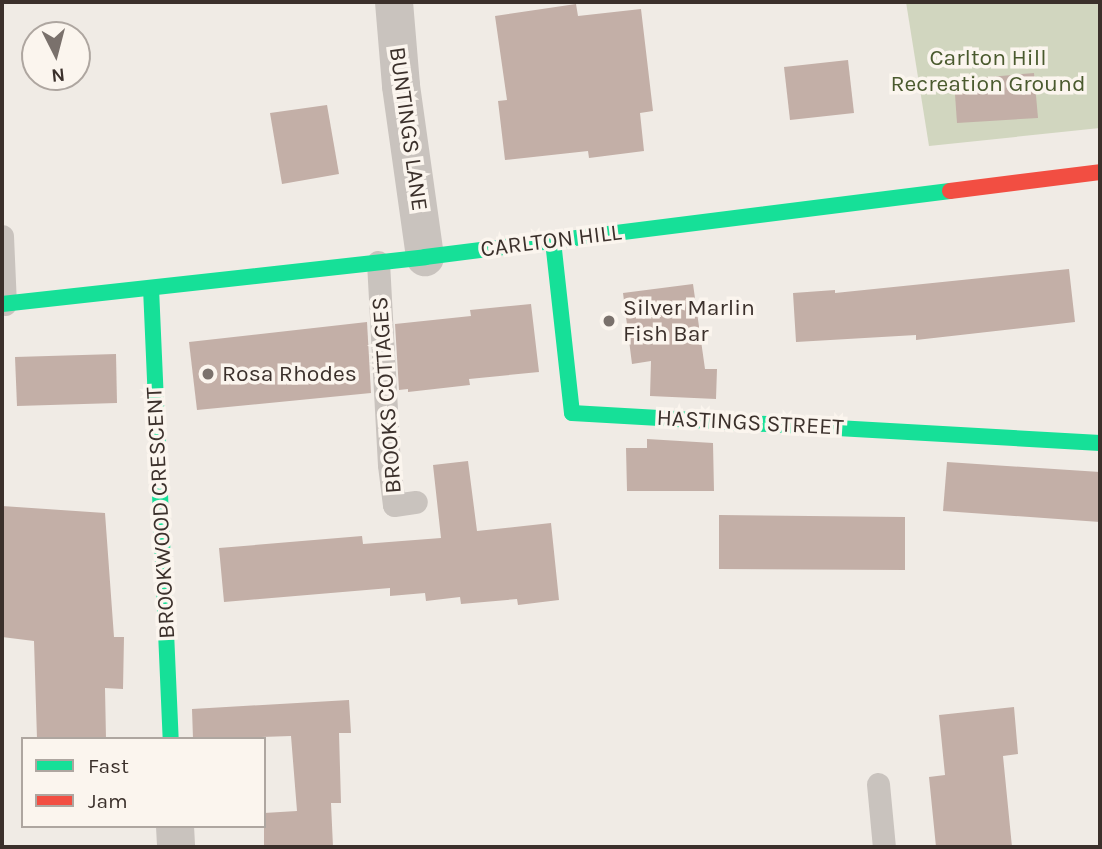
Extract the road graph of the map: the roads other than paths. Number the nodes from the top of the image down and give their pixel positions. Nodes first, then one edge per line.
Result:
1 (394, 2) edge
2 (1100, 172) edge
3 (2, 236) edge
4 (553, 241) junction
5 (425, 257) junction
6 (378, 262) junction
7 (151, 288) junction
8 (4, 304) edge
9 (1100, 443) edge
10 (416, 502) dead end
11 (171, 737) edge
12 (878, 784) dead end
13 (175, 828) edge
14 (176, 847) edge
15 (884, 847) edge

1 - 5 street, BUNTINGS LANE
2 - 4 street, CARLTON HILL
3 - 8 lane
4 - 5 street, CARLTON HILL
4 - 9 street, HASTINGS STREET
5 - 6 street, CARLTON HILL
6 - 7 street, CARLTON HILL
6 - 10 lane, BROOKS COTTAGES
7 - 8 street, CARLTON HILL
7 - 11 street, BROOKWOOD CRESCENT
12 - 15 lane
13 - 14 street

